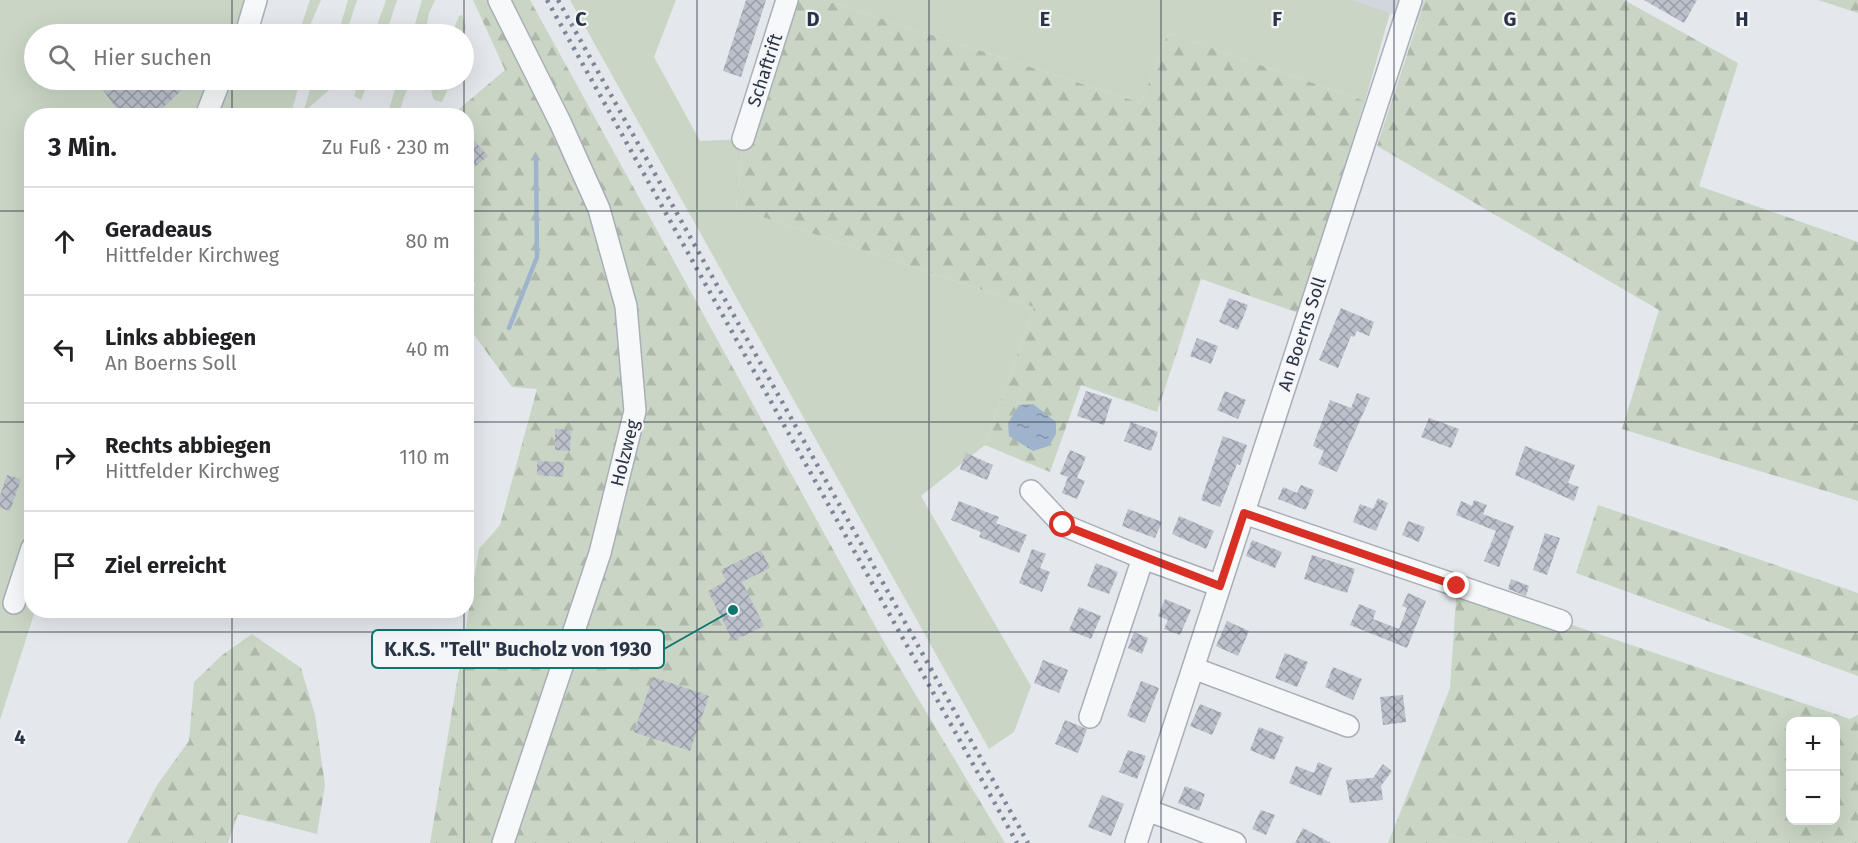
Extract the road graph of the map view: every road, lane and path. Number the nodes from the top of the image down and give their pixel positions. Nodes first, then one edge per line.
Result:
1 (256, 0) edge
2 (498, 0) edge
3 (787, 0) edge
4 (1412, 0) edge
5 (249, 24) edge
6 (216, 90) edge
7 (209, 108) edge
8 (743, 139) dead end
9 (1031, 491) dead end
10 (1244, 513) junction
11 (1143, 558) junction
12 (24, 572) edge
13 (1220, 586) junction
14 (14, 603) dead end
15 (1561, 621) dead end
16 (1193, 668) junction
17 (1090, 717) dead end
18 (1348, 726) dead end
19 (1147, 810) junction
20 (502, 843) edge
21 (1136, 843) edge
22 (1235, 843) edge

1 - 5 street
2 - 20 street, Holzweg
3 - 8 street, Schaftrift
4 - 10 street, An Boerns Soll
6 - 7 street
9 - 11 street
10 - 13 street, An Boerns Soll
10 - 15 street
11 - 13 street
11 - 17 street
12 - 14 street
13 - 16 street, An Boerns Soll
16 - 18 street
16 - 19 street, An Boerns Soll
19 - 21 street, An Boerns Soll
19 - 22 street

